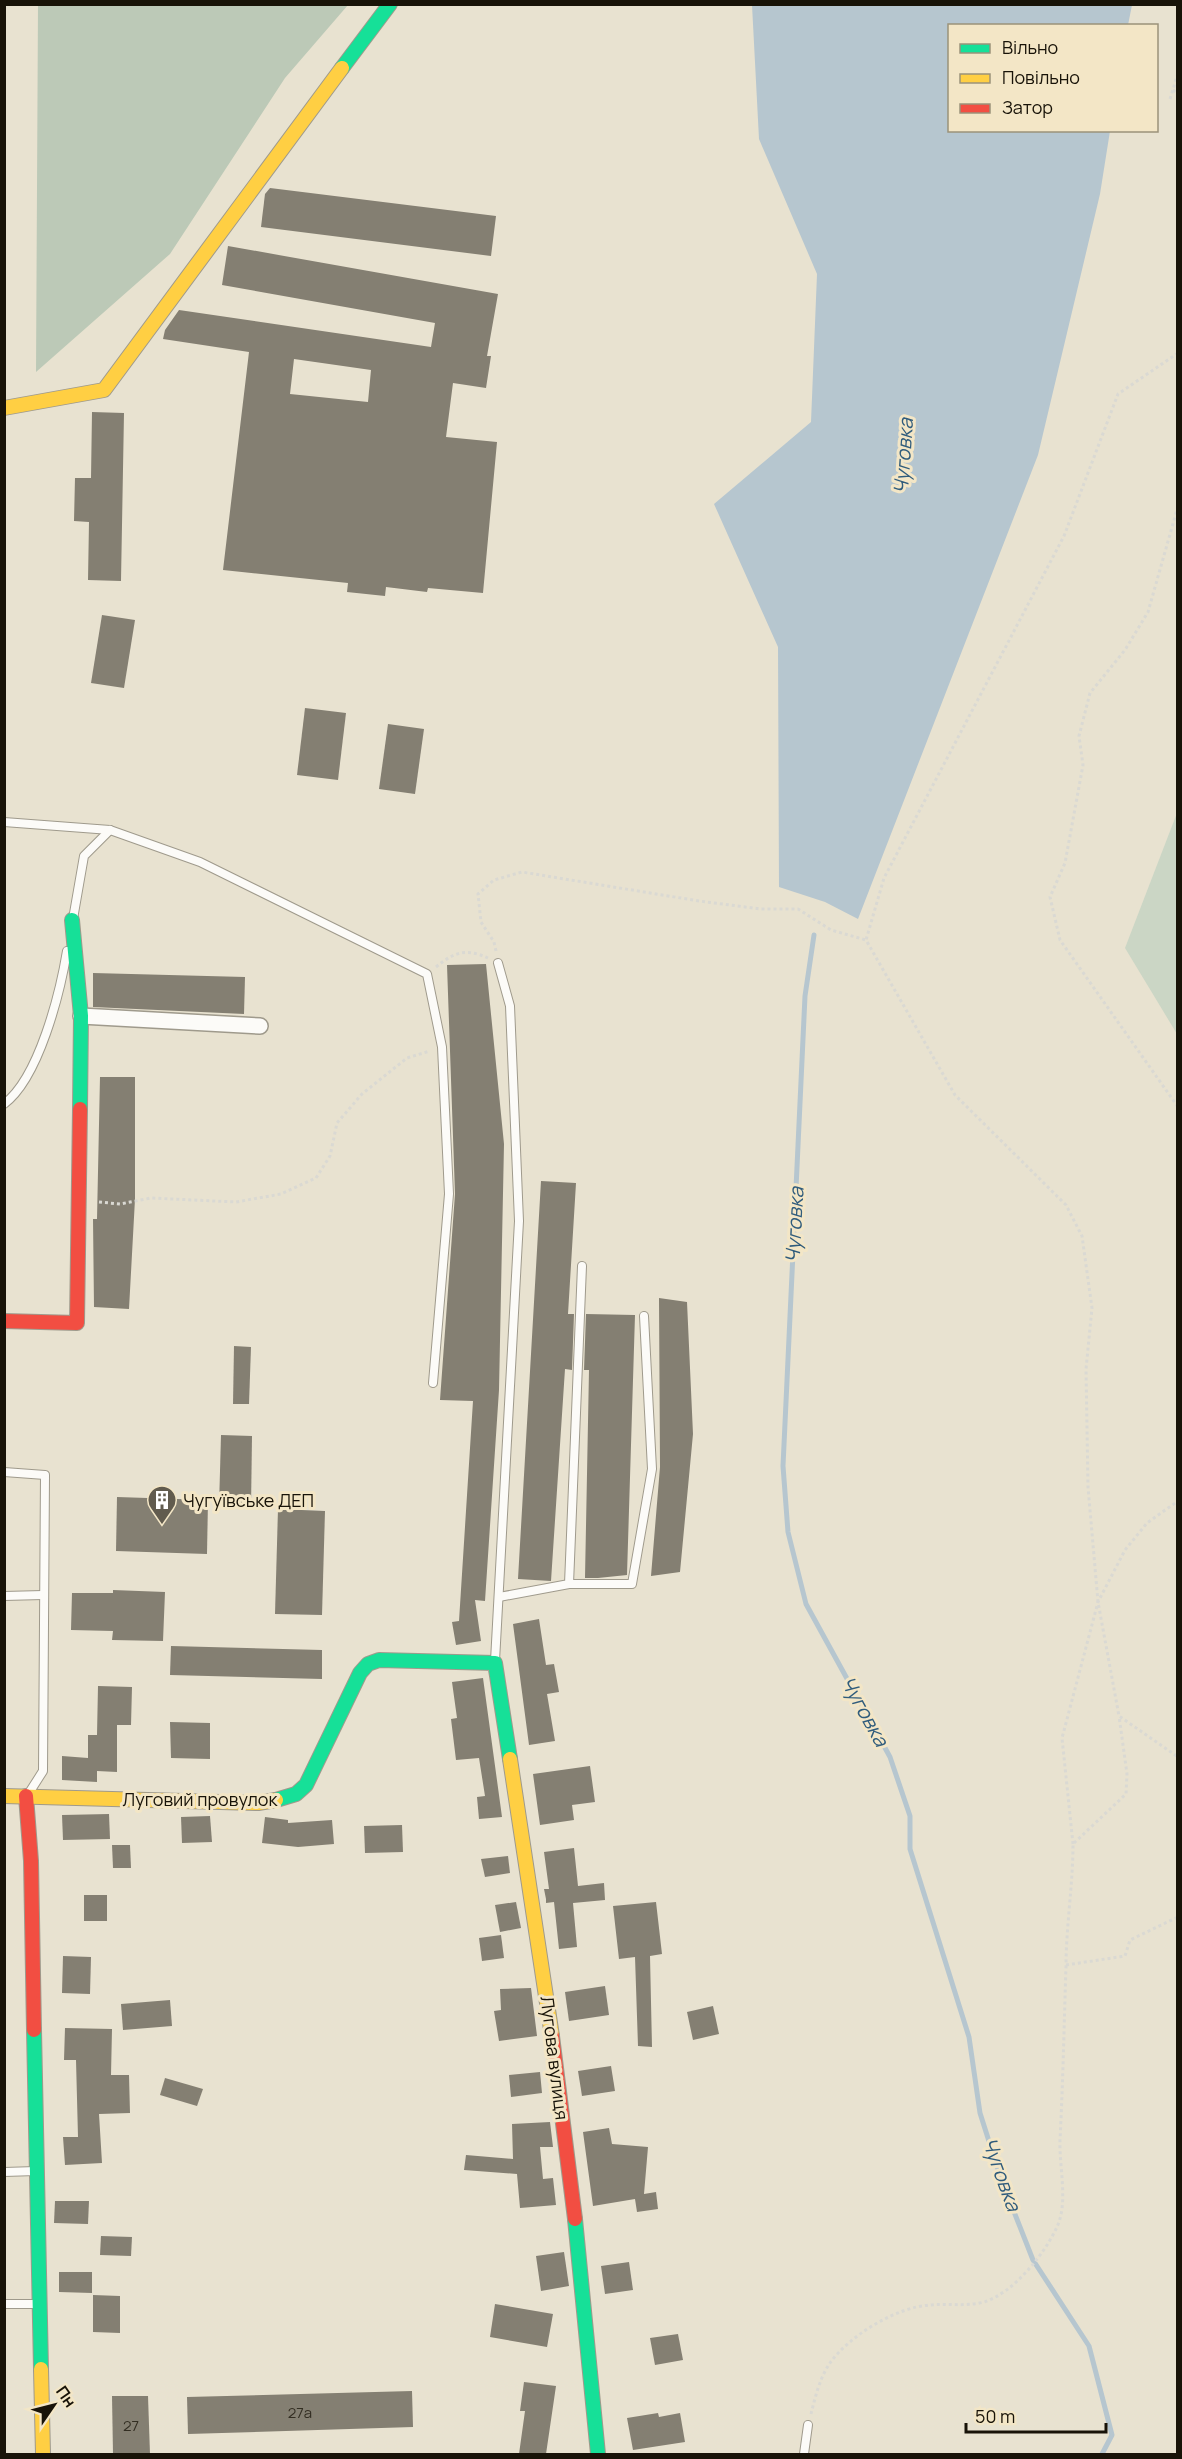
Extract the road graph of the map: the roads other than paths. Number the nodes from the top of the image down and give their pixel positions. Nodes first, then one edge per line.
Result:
1 (390, 4) edge
2 (4, 408) edge
3 (4, 822) edge
4 (110, 830) junction
5 (72, 920) junction
6 (498, 963) road end
7 (81, 1016) junction
8 (260, 1026) dead end
9 (4, 1104) edge
10 (582, 1266) dead end
11 (644, 1316) dead end
12 (4, 1321) edge
13 (433, 1383) dead end
14 (4, 1472) edge
15 (569, 1584) junction
16 (43, 1595) junction
17 (4, 1596) edge
18 (499, 1597) junction
19 (495, 1663) junction
20 (4, 1796) edge
21 (26, 1796) junction
22 (38, 2171) junction
23 (4, 2172) edge
24 (4, 2304) edge
25 (40, 2304) junction
26 (808, 2425) road end
27 (44, 2454) edge
28 (598, 2454) edge
29 (804, 2454) edge

1 - 2 street
3 - 4 lane
4 - 5 lane
4 - 13 lane
5 - 7 street
5 - 9 lane
6 - 18 lane
7 - 8 street
7 - 12 street
10 - 15 lane
11 - 15 lane
14 - 16 lane
15 - 18 lane
16 - 17 lane
16 - 21 lane
18 - 19 lane
19 - 21 street, Луговий провулок
19 - 28 street, Лугова вулиця
20 - 21 street, Луговий провулок
21 - 22 street
22 - 23 lane
22 - 25 street
24 - 25 lane
25 - 27 street
26 - 29 lane

